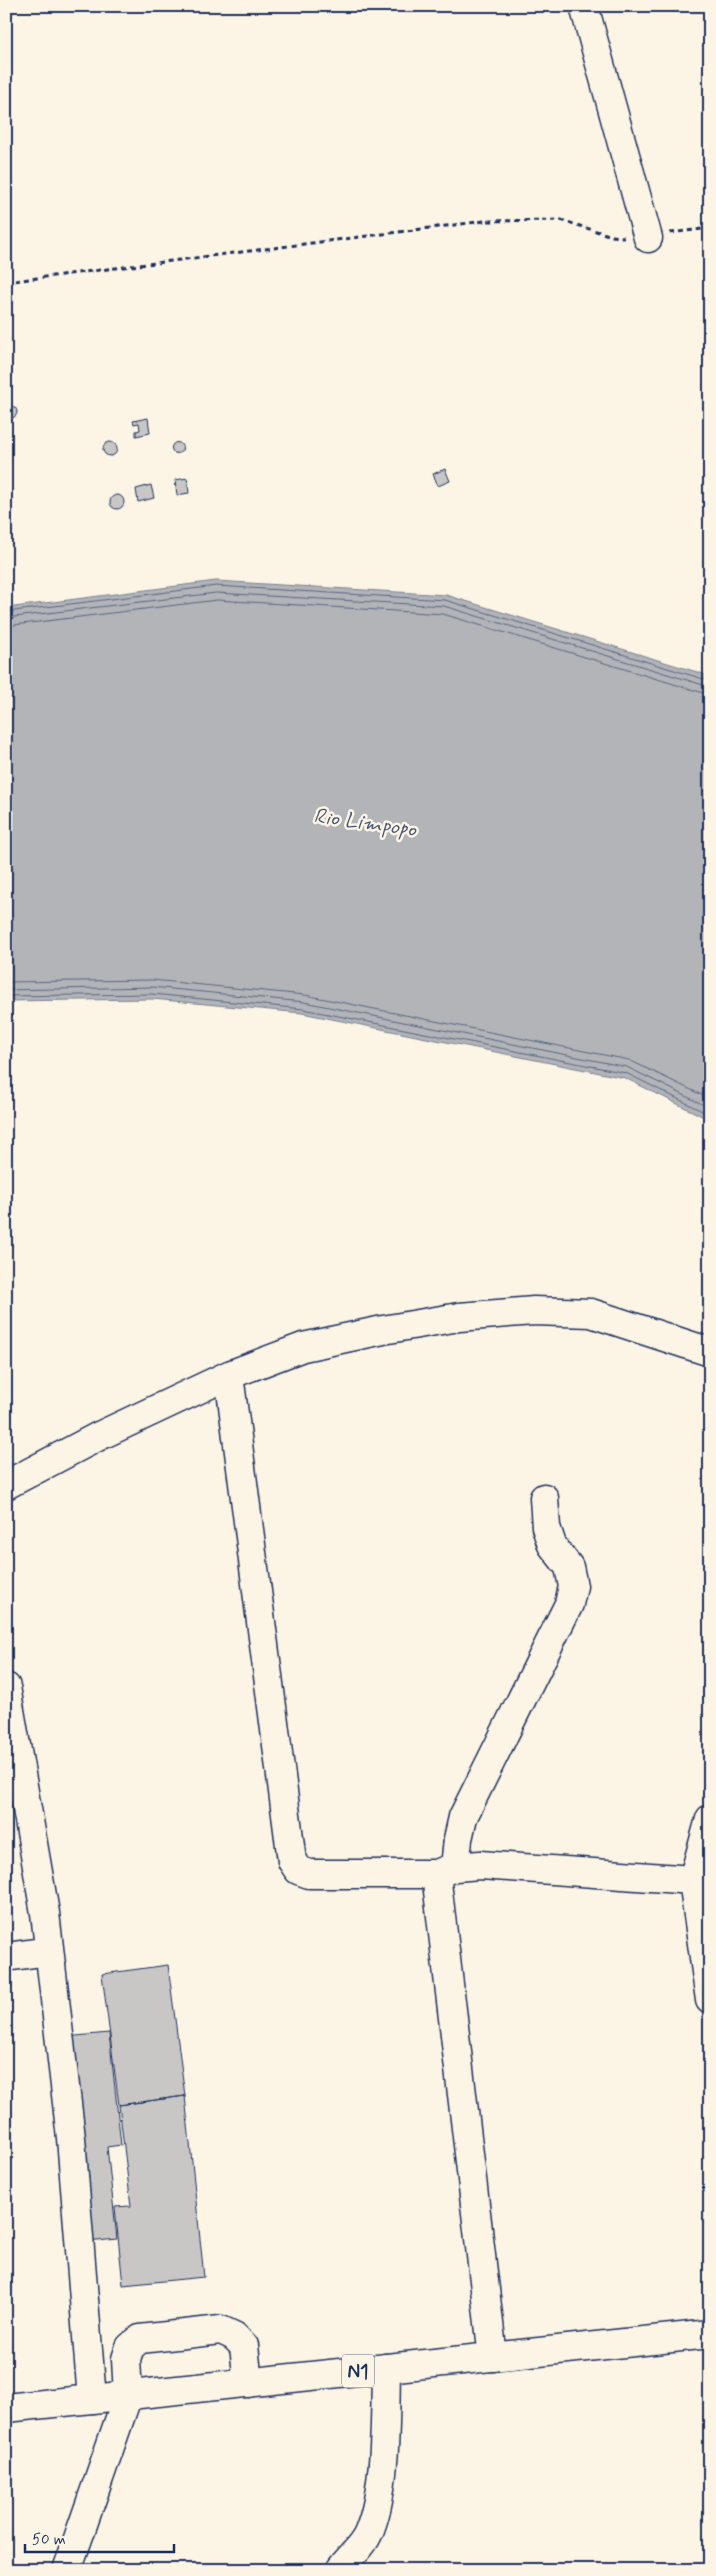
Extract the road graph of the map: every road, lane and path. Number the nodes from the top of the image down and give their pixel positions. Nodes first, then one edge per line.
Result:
1 (584, 6) edge
2 (710, 228) edge
3 (648, 238) junction
4 (6, 282) edge
5 (710, 1352) edge
6 (229, 1375) junction
7 (6, 1485) edge
8 (544, 1498) dead end
9 (6, 1687) edge
10 (13, 1768) edge
11 (710, 1819) edge
12 (445, 1870) junction
13 (693, 1880) junction
14 (49, 1951) junction
15 (6, 1957) edge
16 (710, 2000) edge
17 (710, 2334) edge
18 (492, 2357) junction
19 (386, 2368) junction
20 (248, 2383) junction
21 (128, 2396) junction
22 (92, 2399) junction
23 (6, 2408) edge
24 (68, 2570) edge
25 (340, 2570) edge

1 - 3 main road
2 - 3 path
3 - 4 path
5 - 6 main road
6 - 7 main road
6 - 12 main road
8 - 12 main road
9 - 10 main road
10 - 14 main road
11 - 13 main road
12 - 13 main road
12 - 18 main road
13 - 16 main road
14 - 15 main road
14 - 22 main road
17 - 18 main road, N1
18 - 19 main road, N1
19 - 20 main road, N1
19 - 25 main road
20 - 21 main road, N1
20 - 21 main road
21 - 22 main road, N1
21 - 24 main road
22 - 23 main road, N1

